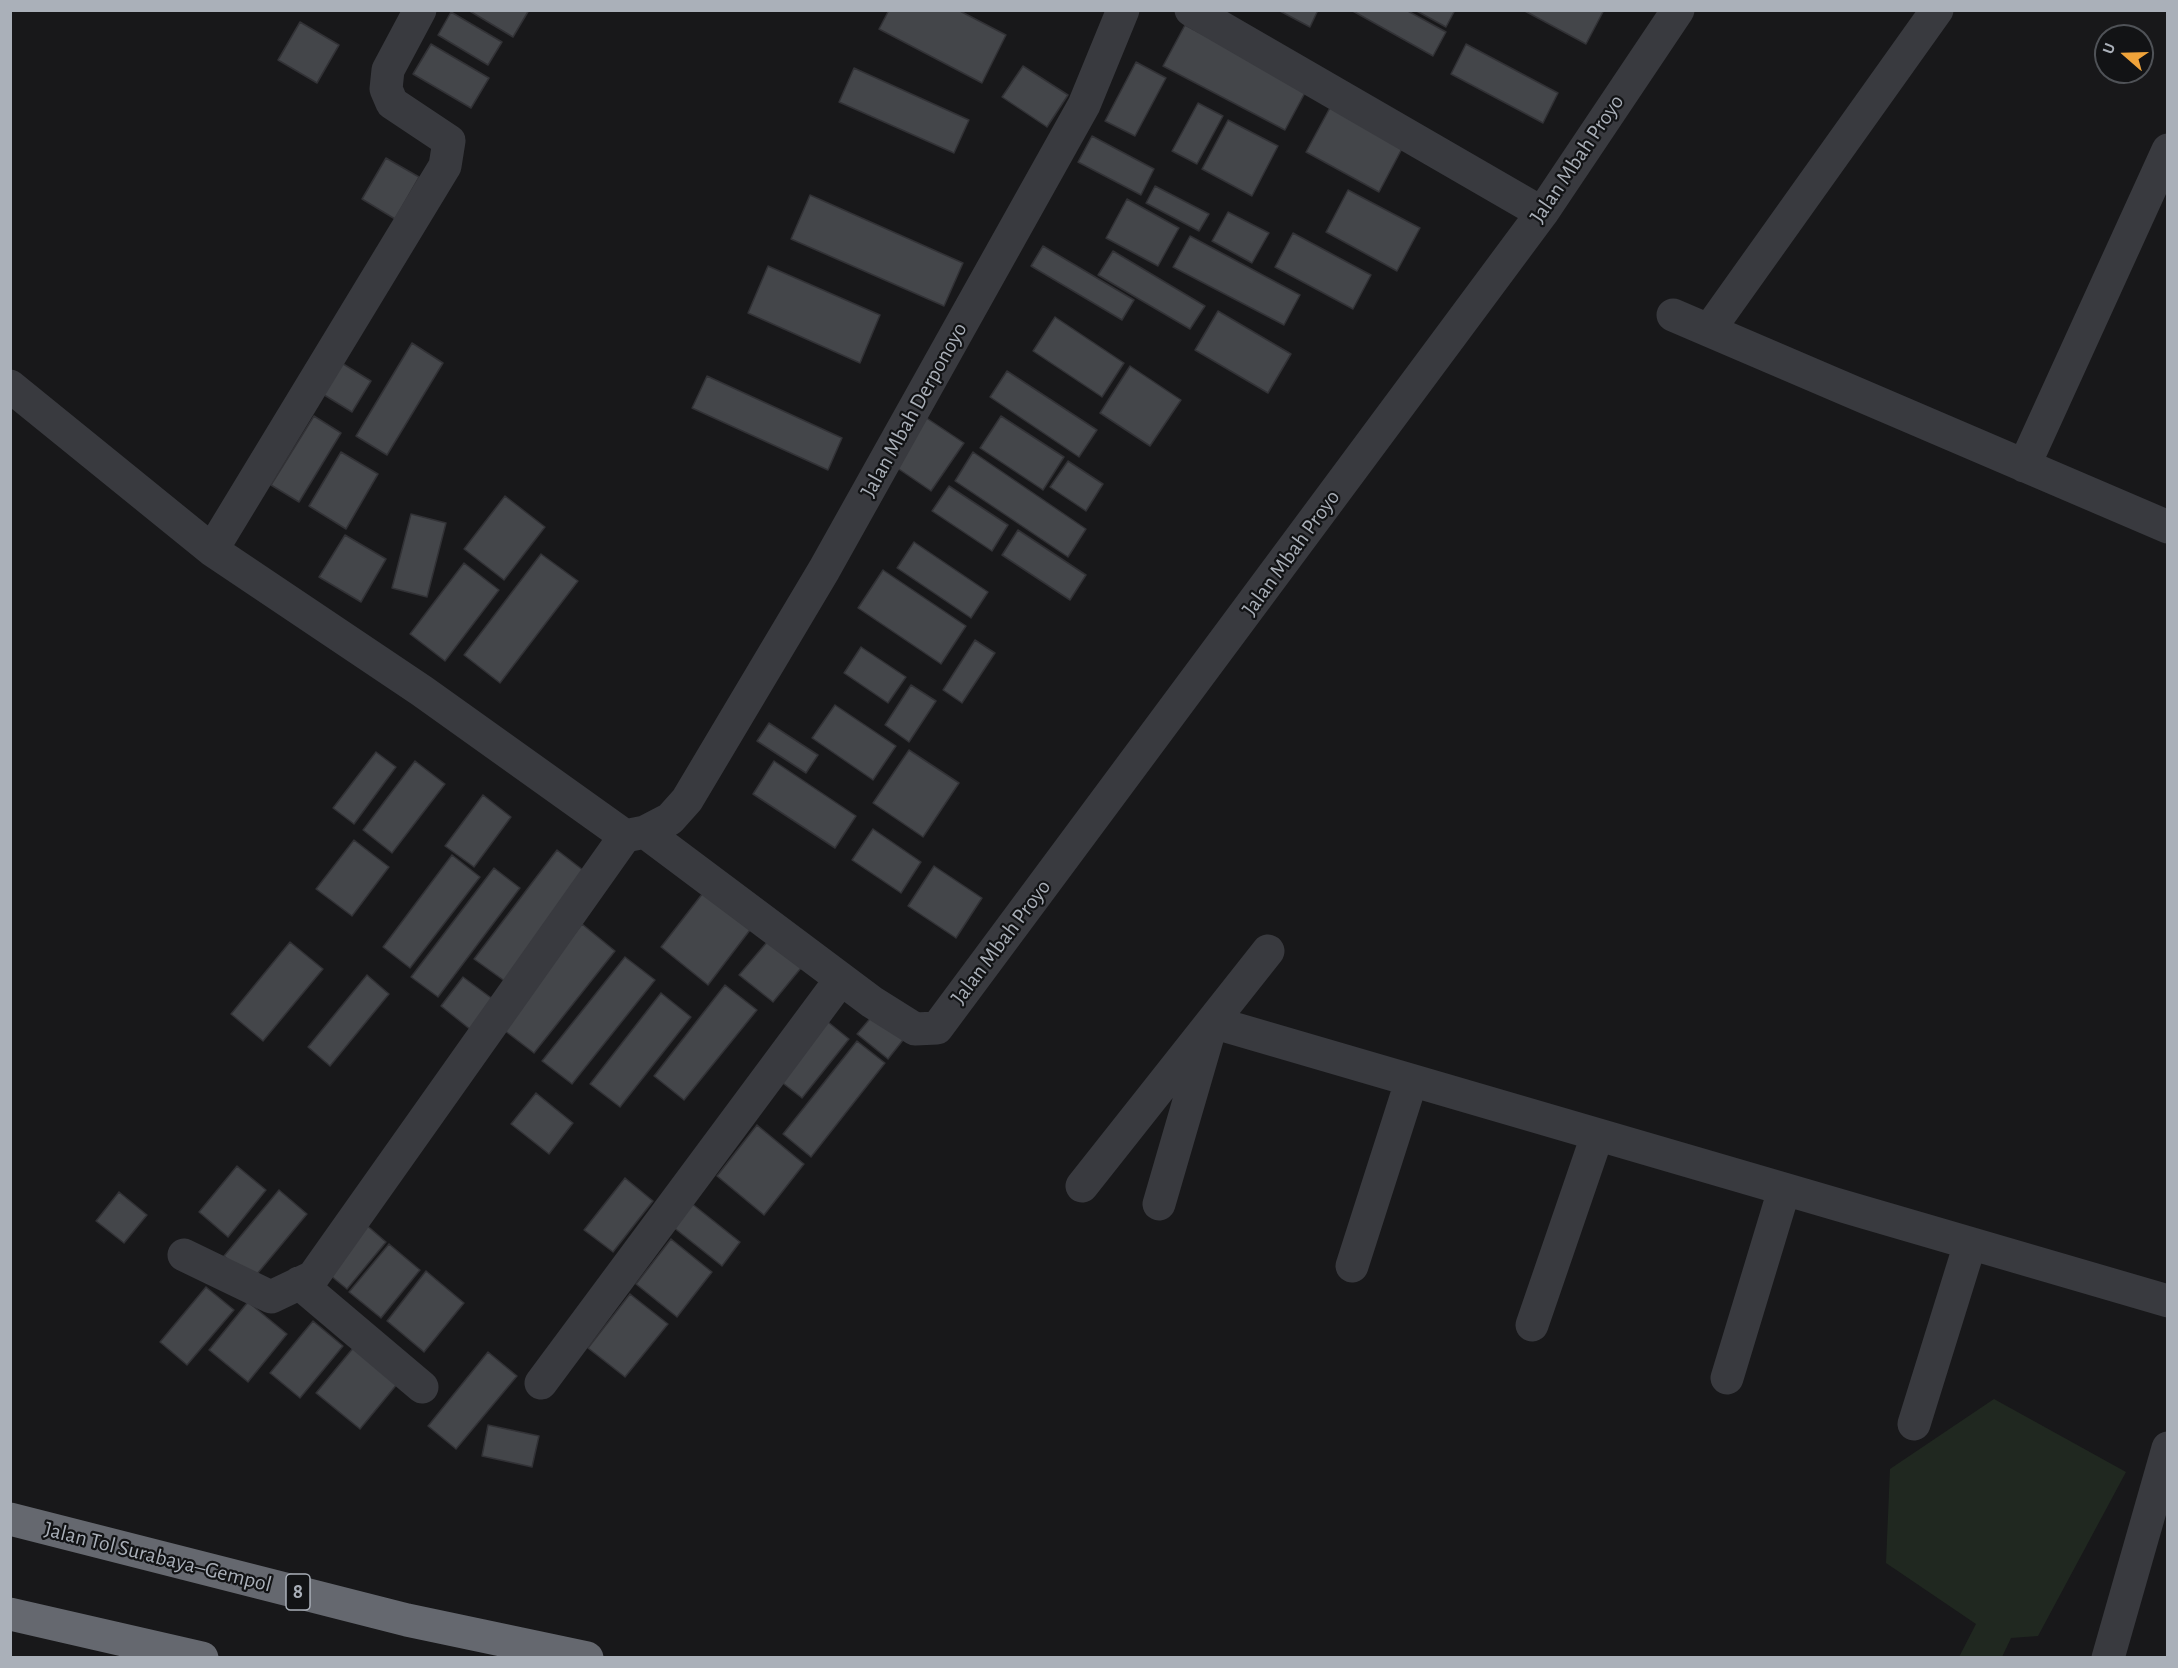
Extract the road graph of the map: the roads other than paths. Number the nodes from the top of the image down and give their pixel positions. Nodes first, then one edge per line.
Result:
1 (420, 10) edge
2 (1124, 10) edge
3 (1191, 10) edge
4 (1677, 10) edge
5 (1936, 10) edge
6 (2168, 150) edge
7 (1542, 213) junction
8 (1673, 315) dead end
9 (1709, 330) junction
10 (10, 386) edge
11 (2024, 466) junction
12 (2168, 527) edge
13 (212, 550) junction
14 (635, 834) junction
15 (1268, 951) dead end
16 (841, 979) junction
17 (1212, 1022) junction
18 (1411, 1082) junction
19 (1597, 1136) junction
20 (1082, 1186) dead end
21 (1784, 1190) junction
22 (1159, 1204) dead end
23 (1970, 1244) junction
24 (184, 1255) dead end
25 (1352, 1266) dead end
26 (299, 1283) junction
27 (2168, 1301) edge
28 (1532, 1325) dead end
29 (1727, 1378) dead end
30 (541, 1383) dead end
31 (422, 1387) dead end
32 (1914, 1424) dead end
33 (2168, 1448) edge
34 (10, 1519) edge
35 (10, 1614) edge
36 (201, 1658) edge
37 (587, 1658) edge
38 (2108, 1658) edge

1 - 13 street
2 - 14 street, Jalan Mbah Derponoyo
3 - 7 street
4 - 7 street, Jalan Mbah Proyo
5 - 9 street
6 - 11 street
7 - 16 street, Jalan Mbah Proyo
8 - 9 street
9 - 11 street
10 - 13 street
11 - 12 street
13 - 14 street
14 - 16 street
14 - 26 street
15 - 17 street
16 - 30 street
17 - 18 street
17 - 20 street
17 - 22 street
18 - 19 street
18 - 25 street
19 - 21 street
19 - 28 street
21 - 23 street
21 - 29 street
23 - 27 street
23 - 32 street
24 - 26 street
26 - 31 street
33 - 38 street
34 - 37 highway, Jalan Tol Surabaya–Gempol / 8
35 - 36 highway

